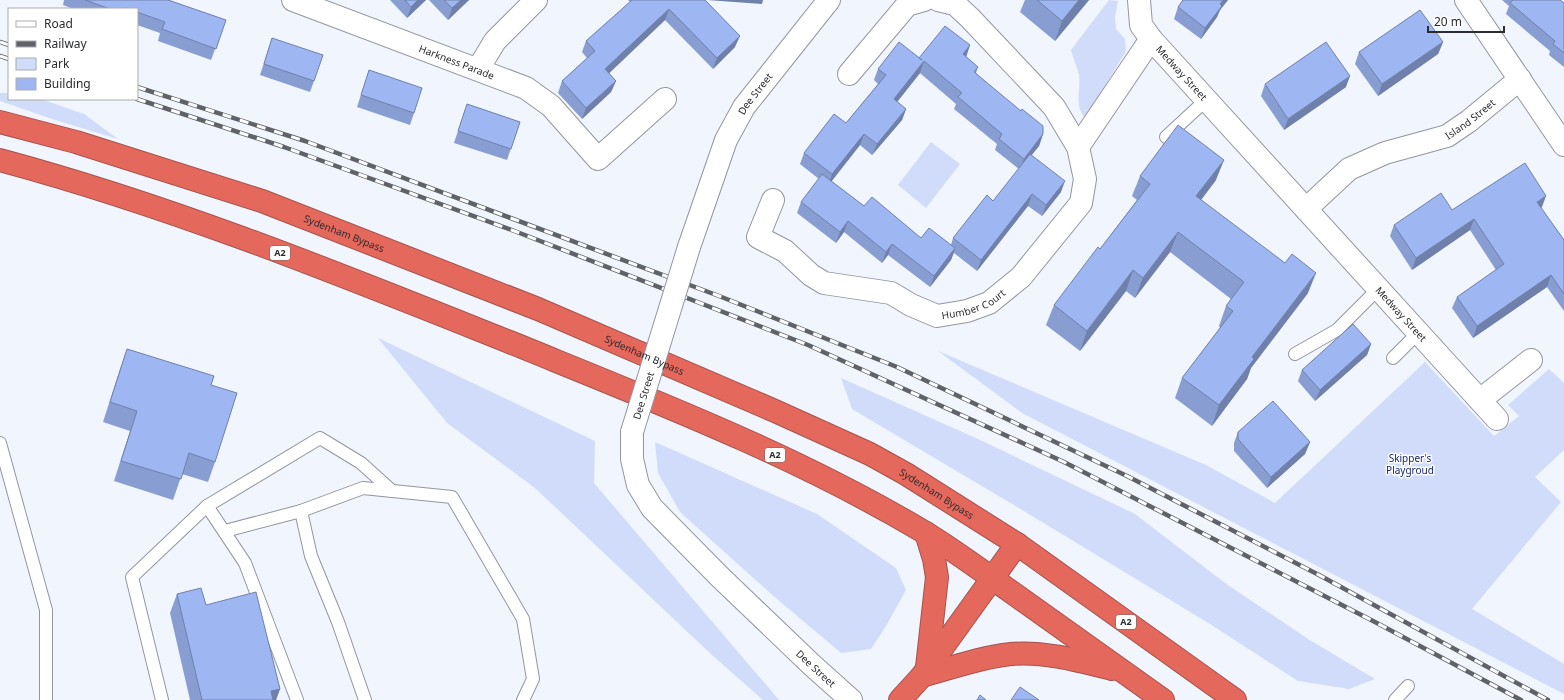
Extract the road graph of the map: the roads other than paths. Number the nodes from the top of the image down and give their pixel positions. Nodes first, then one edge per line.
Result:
1 (293, 0) edge
2 (536, 0) edge
3 (829, 0) edge
4 (924, 0) edge
5 (938, 0) edge
6 (1139, 0) edge
7 (1466, 0) edge
8 (334, 7) edge
9 (1151, 39) junction
10 (478, 69) junction
11 (849, 74) dead end
12 (1520, 79) junction
13 (665, 99) dead end
14 (1206, 100) junction
15 (0, 122) edge
16 (1166, 137) dead end
17 (1562, 137) edge
18 (1078, 147) junction
19 (0, 160) edge
20 (774, 200) dead end
21 (1306, 209) junction
22 (1378, 289) junction
23 (1418, 333) junction
24 (1294, 354) dead end
25 (1393, 358) dead end
26 (1531, 360) dead end
27 (1480, 400) junction
28 (1497, 419) dead end
29 (0, 443) edge
30 (392, 491) junction
31 (207, 506) junction
32 (302, 511) junction
33 (225, 532) junction
34 (926, 533) junction
35 (1017, 544) junction
36 (993, 579) junction
37 (924, 672) junction
38 (1123, 672) junction
39 (1408, 686) dead end
40 (46, 700) edge
41 (162, 700) edge
42 (297, 700) edge
43 (365, 700) edge
44 (523, 700) edge
45 (851, 700) edge
46 (900, 700) edge
47 (1163, 700) edge
48 (1235, 700) edge
49 (1395, 700) edge

1 - 8 street, Harkness Parade
2 - 10 street
3 - 45 street, Dee Street, bridge
4 - 11 street
5 - 18 street, Humber Court
6 - 9 street, Medway Street
7 - 12 street
8 - 10 street, Harkness Parade
9 - 14 street, Medway Street
9 - 18 street
10 - 13 street, Harkness Parade
12 - 17 street
12 - 21 street, Island Street
14 - 16 lane
14 - 21 street, Medway Street
15 - 35 highway, Sydenham Bypass / A2
18 - 20 street, Humber Court
19 - 34 highway, A2
21 - 22 street, Medway Street
22 - 23 street, Medway Street
22 - 24 lane
23 - 25 lane
23 - 27 street, Medway Street
26 - 27 street
27 - 28 street, Medway Street
29 - 40 lane
30 - 31 lane
30 - 32 lane
30 - 44 lane
31 - 33 lane
31 - 41 lane
32 - 33 lane
32 - 43 lane
33 - 42 lane
34 - 36 highway, A2
34 - 37 highway
35 - 36 highway
35 - 48 highway, Sydenham Bypass / A2
36 - 37 highway
36 - 38 highway, A2
37 - 38 highway
37 - 46 highway
38 - 47 highway, A2
39 - 49 lane

